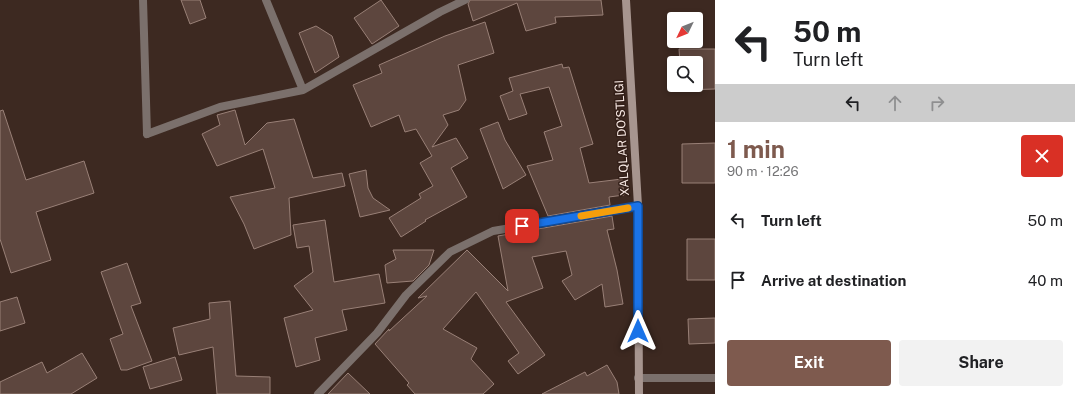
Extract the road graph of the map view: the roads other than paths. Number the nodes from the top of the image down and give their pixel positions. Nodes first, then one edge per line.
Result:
1 (143, 0) edge
2 (266, 0) edge
3 (465, 0) edge
4 (626, 0) edge
5 (303, 90) junction
6 (638, 206) junction
7 (638, 378) junction
8 (715, 378) edge
9 (318, 394) edge
10 (639, 394) edge

1 - 5 street
2 - 5 street
3 - 5 street
4 - 6 main road, XALQLAR DO’STLIGI
6 - 7 main road, XALQLAR DO’STLIGI
6 - 9 street
7 - 8 street
7 - 10 main road, XALQLAR DO’STLIGI

